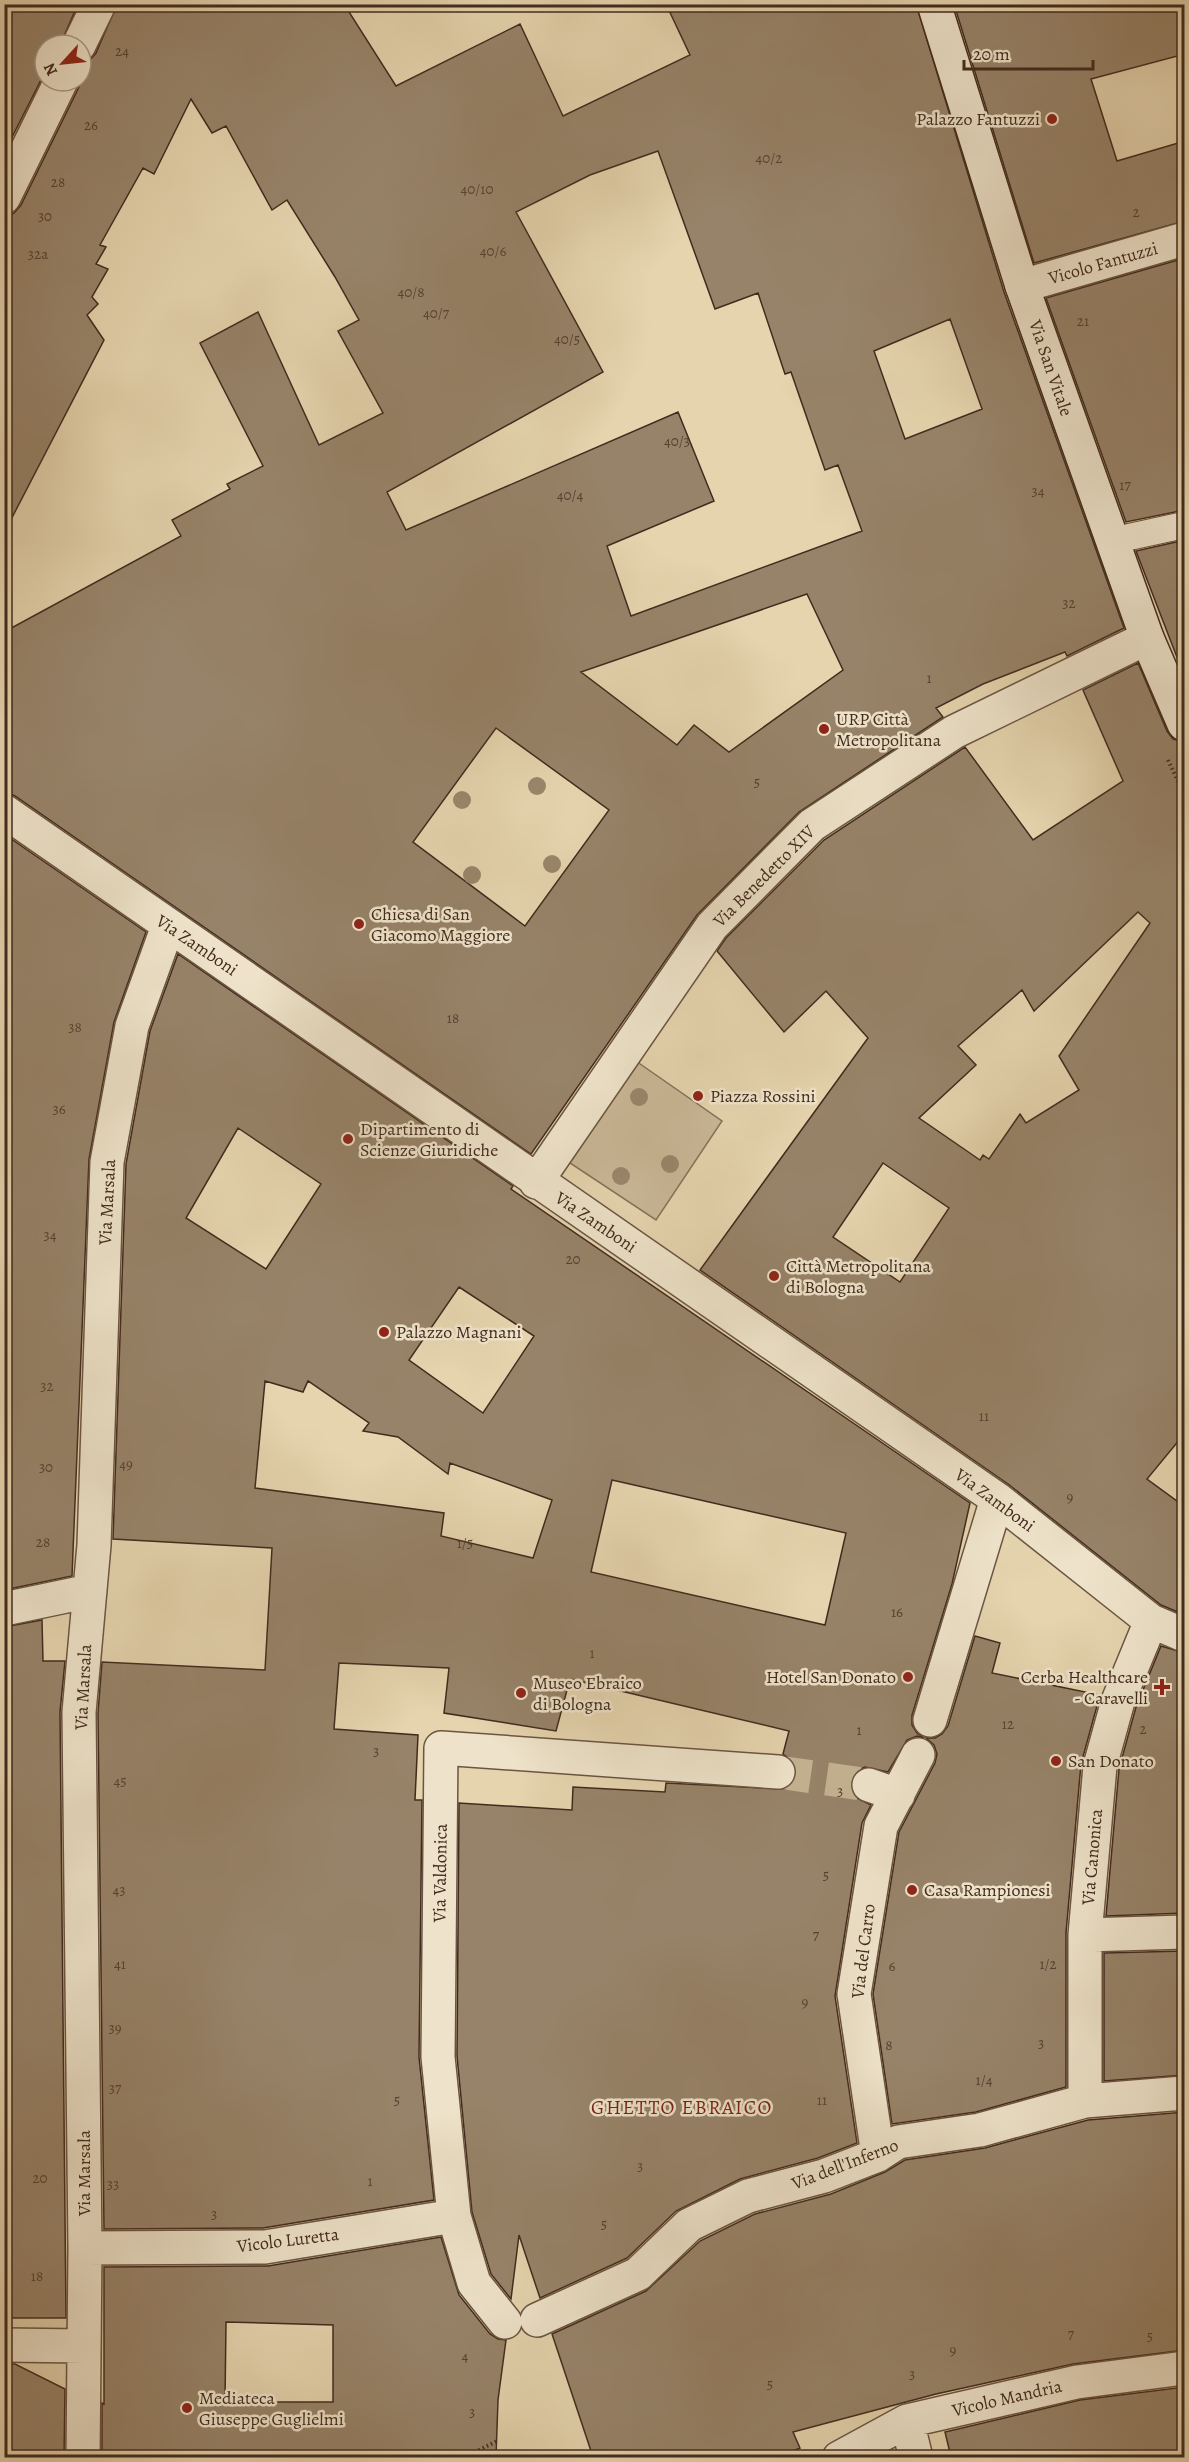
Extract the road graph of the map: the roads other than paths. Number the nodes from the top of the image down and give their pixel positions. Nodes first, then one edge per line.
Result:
1 (99, 4) edge
2 (934, 4) edge
3 (85, 33) edge
4 (56, 93) edge
5 (4, 197) edge
6 (1185, 239) edge
7 (1022, 286) junction
8 (1185, 525) edge
9 (1111, 541) junction
10 (1147, 638) junction
11 (1185, 724) edge
12 (4, 811) edge
13 (168, 926) junction
14 (536, 1182) junction
15 (997, 1499) junction
16 (90, 1591) junction
17 (4, 1609) edge
18 (1151, 1621) junction
19 (1185, 1635) edge
20 (930, 1720) dead end
21 (918, 1755) dead end
22 (778, 1772) tunnel mouth
23 (1185, 1932) edge
24 (1085, 1935) junction
25 (1185, 2093) edge
26 (1085, 2101) junction
27 (878, 2155) junction
28 (454, 2216) junction
29 (85, 2248) junction
30 (521, 2321) joint
31 (4, 2345) edge
32 (84, 2346) junction
33 (1185, 2368) edge
34 (907, 2421) junction
35 (83, 2457) edge
36 (839, 2457) edge
37 (916, 2457) edge

1 - 3 street
2 - 7 street, Via San Vitale
4 - 5 street
6 - 7 street, Vicolo Fantuzzi
7 - 9 street, Via San Vitale
8 - 9 lane
9 - 10 street, Via San Vitale
10 - 11 street, Via San Vitale
10 - 14 street, Via Benedetto XIV
12 - 13 street, Via Zamboni
13 - 14 street, Via Zamboni
13 - 16 street, Via Marsala
14 - 15 street, Via Zamboni
15 - 18 street, Via Zamboni
15 - 20 street
16 - 17 street
16 - 29 street, Via Marsala
18 - 19 street, Via Zamboni
18 - 24 street, Via Canonica
21 - 27 street, Via del Carro
22 - 28 street, Via Valdonica
23 - 24 street
24 - 26 street, Via Canonica
25 - 26 street, Via dell'Inferno
26 - 27 street, Via dell'Inferno
27 - 30 street, Via dell'Inferno
28 - 29 street, Vicolo Luretta
28 - 30 street, Via Valdonica
29 - 32 street, Via Marsala
31 - 32 street
32 - 35 street, Via Marsala
33 - 34 street, Vicolo Mandria
34 - 36 street, Vicolo Mandria
34 - 37 street

